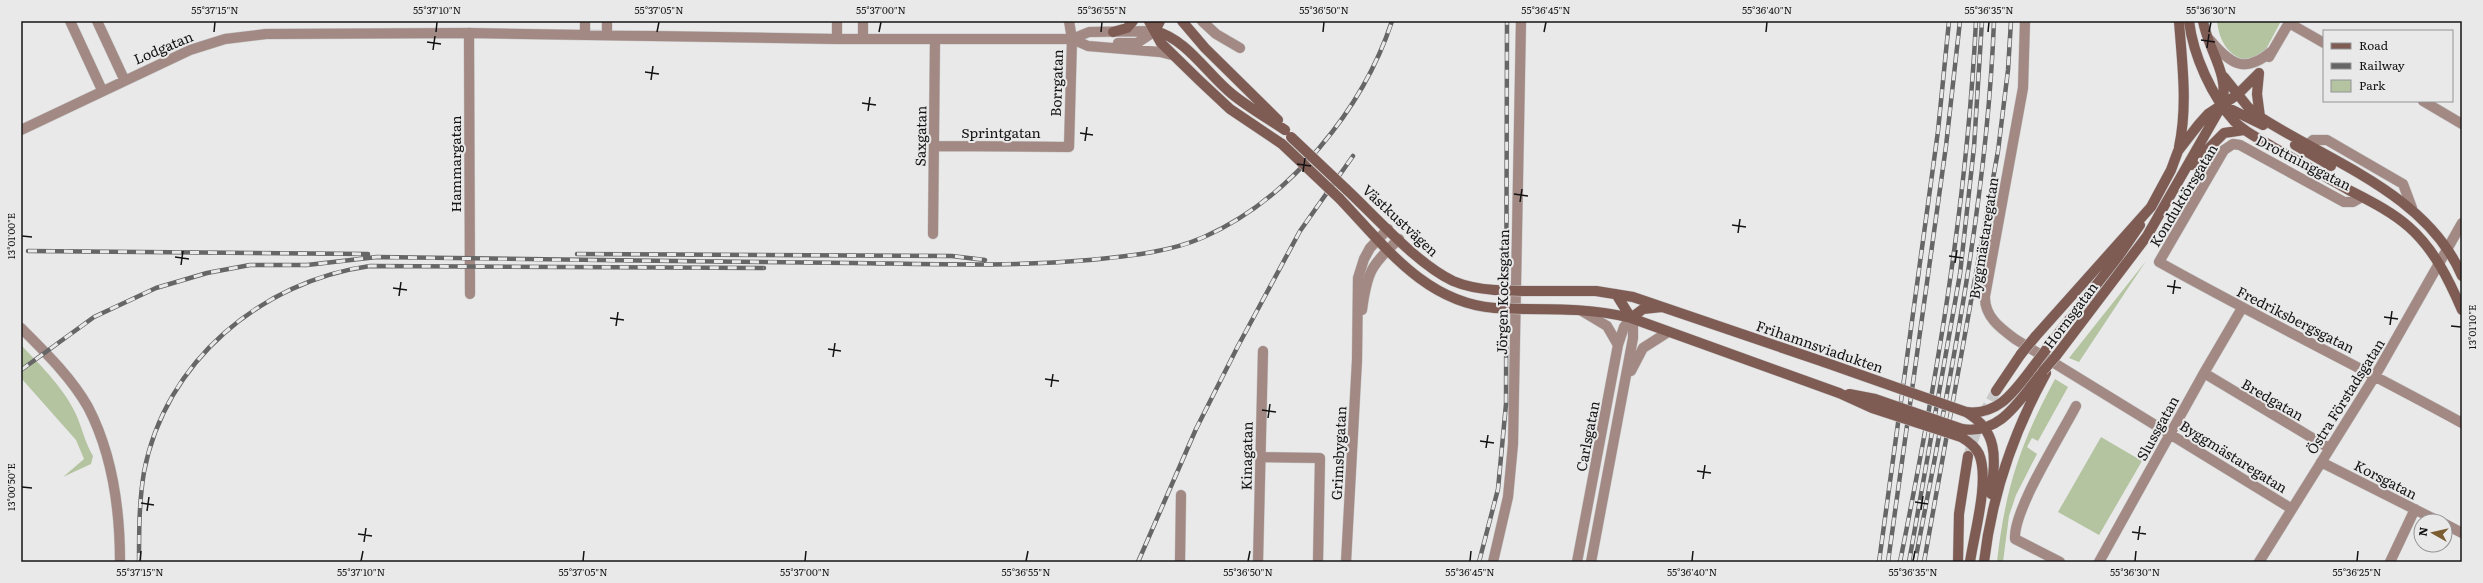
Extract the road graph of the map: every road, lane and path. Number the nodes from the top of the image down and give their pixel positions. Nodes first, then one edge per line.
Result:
1 (70, 21) edge
2 (97, 21) edge
3 (585, 21) edge
4 (607, 21) edge
5 (837, 21) edge
6 (863, 21) edge
7 (1069, 21) edge
8 (1133, 21) edge
9 (1149, 21) edge
10 (1160, 21) edge
11 (1182, 21) edge
12 (1202, 21) edge
13 (1521, 21) edge
14 (2025, 21) edge
15 (2179, 21) edge
16 (2188, 21) edge
17 (2203, 21) edge
18 (2290, 22) edge
19 (1155, 31) junction
20 (1113, 32) junction
21 (469, 33) junction
22 (585, 34) junction
23 (607, 35) junction
24 (935, 38) junction
25 (2208, 38) junction
26 (837, 39) junction
27 (863, 39) junction
28 (1072, 39) junction
29 (2323, 42) edge
30 (1088, 46) junction
31 (1240, 48) dead end
32 (2272, 51) junction
33 (1172, 55) junction
34 (2219, 68) junction
35 (2259, 73) junction
36 (124, 79) junction
37 (2211, 85) junction
38 (102, 90) junction
39 (2224, 93) junction
40 (2237, 95) junction
41 (2425, 102) edge
42 (2222, 105) junction
43 (2238, 111) junction
44 (2260, 116) junction
45 (2462, 124) edge
46 (21, 130) edge
47 (2244, 130) junction
48 (1288, 133) junction
49 (2233, 144) joint
50 (2307, 145) junction
51 (934, 146) junction
52 (1069, 147) joint
53 (2178, 151) junction
54 (2184, 174) junction
55 (2360, 176) junction
56 (2362, 196) junction
57 (2150, 207) junction
58 (2412, 208) junction
59 (2462, 223) edge
60 (1388, 229) junction
61 (933, 234) dead end
62 (1378, 239) junction
63 (1398, 239) junction
64 (2448, 248) junction
65 (1387, 250) junction
66 (2159, 262) joint
67 (2439, 263) junction
68 (2462, 276) edge
69 (470, 294) dead end
70 (1616, 294) junction
71 (1666, 307) junction
72 (2242, 308) junction
73 (1579, 309) junction
74 (2462, 310) edge
75 (1631, 318) junction
76 (21, 328) edge
77 (1665, 332) junction
78 (1618, 345) junction
79 (1358, 346) junction
80 (1263, 350) dead end
81 (2045, 372) junction
82 (2204, 373) junction
83 (2375, 376) junction
84 (1624, 387) junction
85 (1996, 391) tunnel mouth
86 (2076, 406) dead end
87 (1966, 412) junction
88 (2462, 423) edge
89 (1985, 428) junction
90 (1961, 433) junction
91 (2171, 434) junction
92 (2330, 448) junction
93 (1968, 456) tunnel mouth
94 (1260, 458) junction
95 (2321, 462) junction
96 (1181, 495) dead end
97 (2292, 509) junction
98 (2415, 509) junction
99 (2423, 513) edge
100 (1988, 526) junction
101 (2453, 528) edge
102 (2462, 533) edge
103 (120, 562) edge
104 (1180, 562) edge
105 (1258, 562) edge
106 (1318, 562) edge
107 (1346, 562) edge
108 (1493, 562) edge
109 (1578, 562) edge
110 (1591, 562) edge
111 (1958, 562) edge
112 (1970, 562) edge
113 (1984, 562) edge
114 (2060, 562) edge
115 (2099, 562) edge
116 (2259, 562) edge
117 (2390, 562) edge

1 - 38 street
2 - 36 street
3 - 22 street
4 - 23 street
5 - 26 street
6 - 27 street
7 - 28 street, Borrgatan
8 - 20 main road
9 - 19 main road, Västkustvägen
10 - 19 main road
11 - 48 main road, Västkustvägen
12 - 31 street
13 - 108 street, Jörgen Kocksgatan
14 - 91 street, Byggmästaregatan
15 - 53 main road
16 - 37 main road
17 - 25 main road, Hornsgatan
18 - 29 street
18 - 32 street
19 - 20 street, Lodgatan
19 - 30 street
19 - 33 main road, Västkustvägen
19 - 48 main road
20 - 28 street, Lodgatan
21 - 22 street, Lodgatan
21 - 36 street, Lodgatan
21 - 69 street, Hammargatan
22 - 23 street, Lodgatan
23 - 26 street, Lodgatan
24 - 27 street, Lodgatan
24 - 28 street, Lodgatan
24 - 51 street, Saxgatan
25 - 32 street
25 - 34 main road, Hornsgatan
26 - 27 street, Lodgatan
28 - 30 street, Lodgatan
28 - 52 street, Borrgatan
30 - 33 street, Lodgatan
32 - 35 street
33 - 62 main road, Västkustvägen, bridge
34 - 39 main road, Hornsgatan
34 - 40 main road, Drottninggatan
35 - 40 main road
35 - 44 main road
36 - 38 street, Lodgatan
37 - 39 main road
37 - 42 main road
38 - 46 street, Lodgatan
39 - 40 main road
39 - 42 main road, Hornsgatan
40 - 42 main road
40 - 43 main road
40 - 44 main road, Drottninggatan
41 - 45 street
42 - 43 main road
42 - 47 main road
42 - 53 main road, Hornsgatan
42 - 54 main road, Hornsgatan
43 - 47 main road
43 - 55 main road
44 - 50 main road, Drottninggatan
47 - 54 main road
47 - 56 main road, Drottninggatan
48 - 60 main road, Västkustvägen, bridge
49 - 56 street, Drottninggatan
49 - 66 street, Konduktörsgatan
50 - 55 main road, Drottninggatan
50 - 58 street, Drottninggatan
51 - 52 street, Sprintgatan
51 - 61 street, Saxgatan
53 - 57 main road, Hornsgatan
54 - 81 main road, Hornsgatan, bridge
55 - 58 main road, Drottninggatan
56 - 67 main road, Drottninggatan
57 - 85 main road, Hornsgatan, bridge
57 - 87 main road, Frihamnsviadukten, bridge
58 - 64 main road, Drottninggatan
59 - 64 street, Östra Förstadsgatan
60 - 62 street, Grimsbygatan
60 - 63 main road, Västkustvägen
62 - 65 main road, Västkustvägen
62 - 79 street, Grimsbygatan
63 - 65 street, Grimsbygatan
63 - 70 main road, Västkustvägen, bridge
64 - 67 street, Östra Förstadsgatan
64 - 68 main road, Drottninggatan
65 - 73 main road, Västkustvägen, bridge
65 - 79 street, Grimsbygatan
66 - 72 street, Fredriksbergsgatan
67 - 74 main road, Drottninggatan
67 - 83 street, Östra Förstadsgatan
70 - 71 main road, Västkustvägen
70 - 75 main road, Carlsgatan
71 - 75 main road
71 - 87 main road, Frihamnsviadukten, bridge
72 - 82 street, Slussgatan
72 - 83 street, Fredriksbergsgatan
73 - 75 main road
73 - 78 street
75 - 77 main road
75 - 78 street, Carlsgatan
75 - 84 street, Carlsgatan
76 - 103 street
77 - 84 street
77 - 90 main road, bridge
78 - 109 street, Carlsgatan
79 - 107 street, Grimsbygatan
80 - 94 street, Kinagatan
81 - 89 main road
81 - 100 main road
82 - 91 street, Slussgatan
82 - 92 street, Bredgatan
83 - 88 street, Fredriksbergsgatan
83 - 92 street, Östra Förstadsgatan
84 - 110 street, Carlsgatan
86 - 114 street
87 - 89 main road, Frihamnsviadukten
89 - 90 main road
89 - 100 main road, Frihamnsviadukten
90 - 112 main road
91 - 97 street, Byggmästaregatan
91 - 115 street, Slussgatan
92 - 95 street, Östra Förstadsgatan
93 - 111 main road
94 - 105 street, Kinagatan
94 - 106 street
95 - 97 street, Östra Förstadsgatan
95 - 98 street, Korsgatan
96 - 104 street
97 - 116 street, Östra Förstadsgatan
98 - 99 street, Korsgatan
98 - 117 street
100 - 113 main road
101 - 102 street

